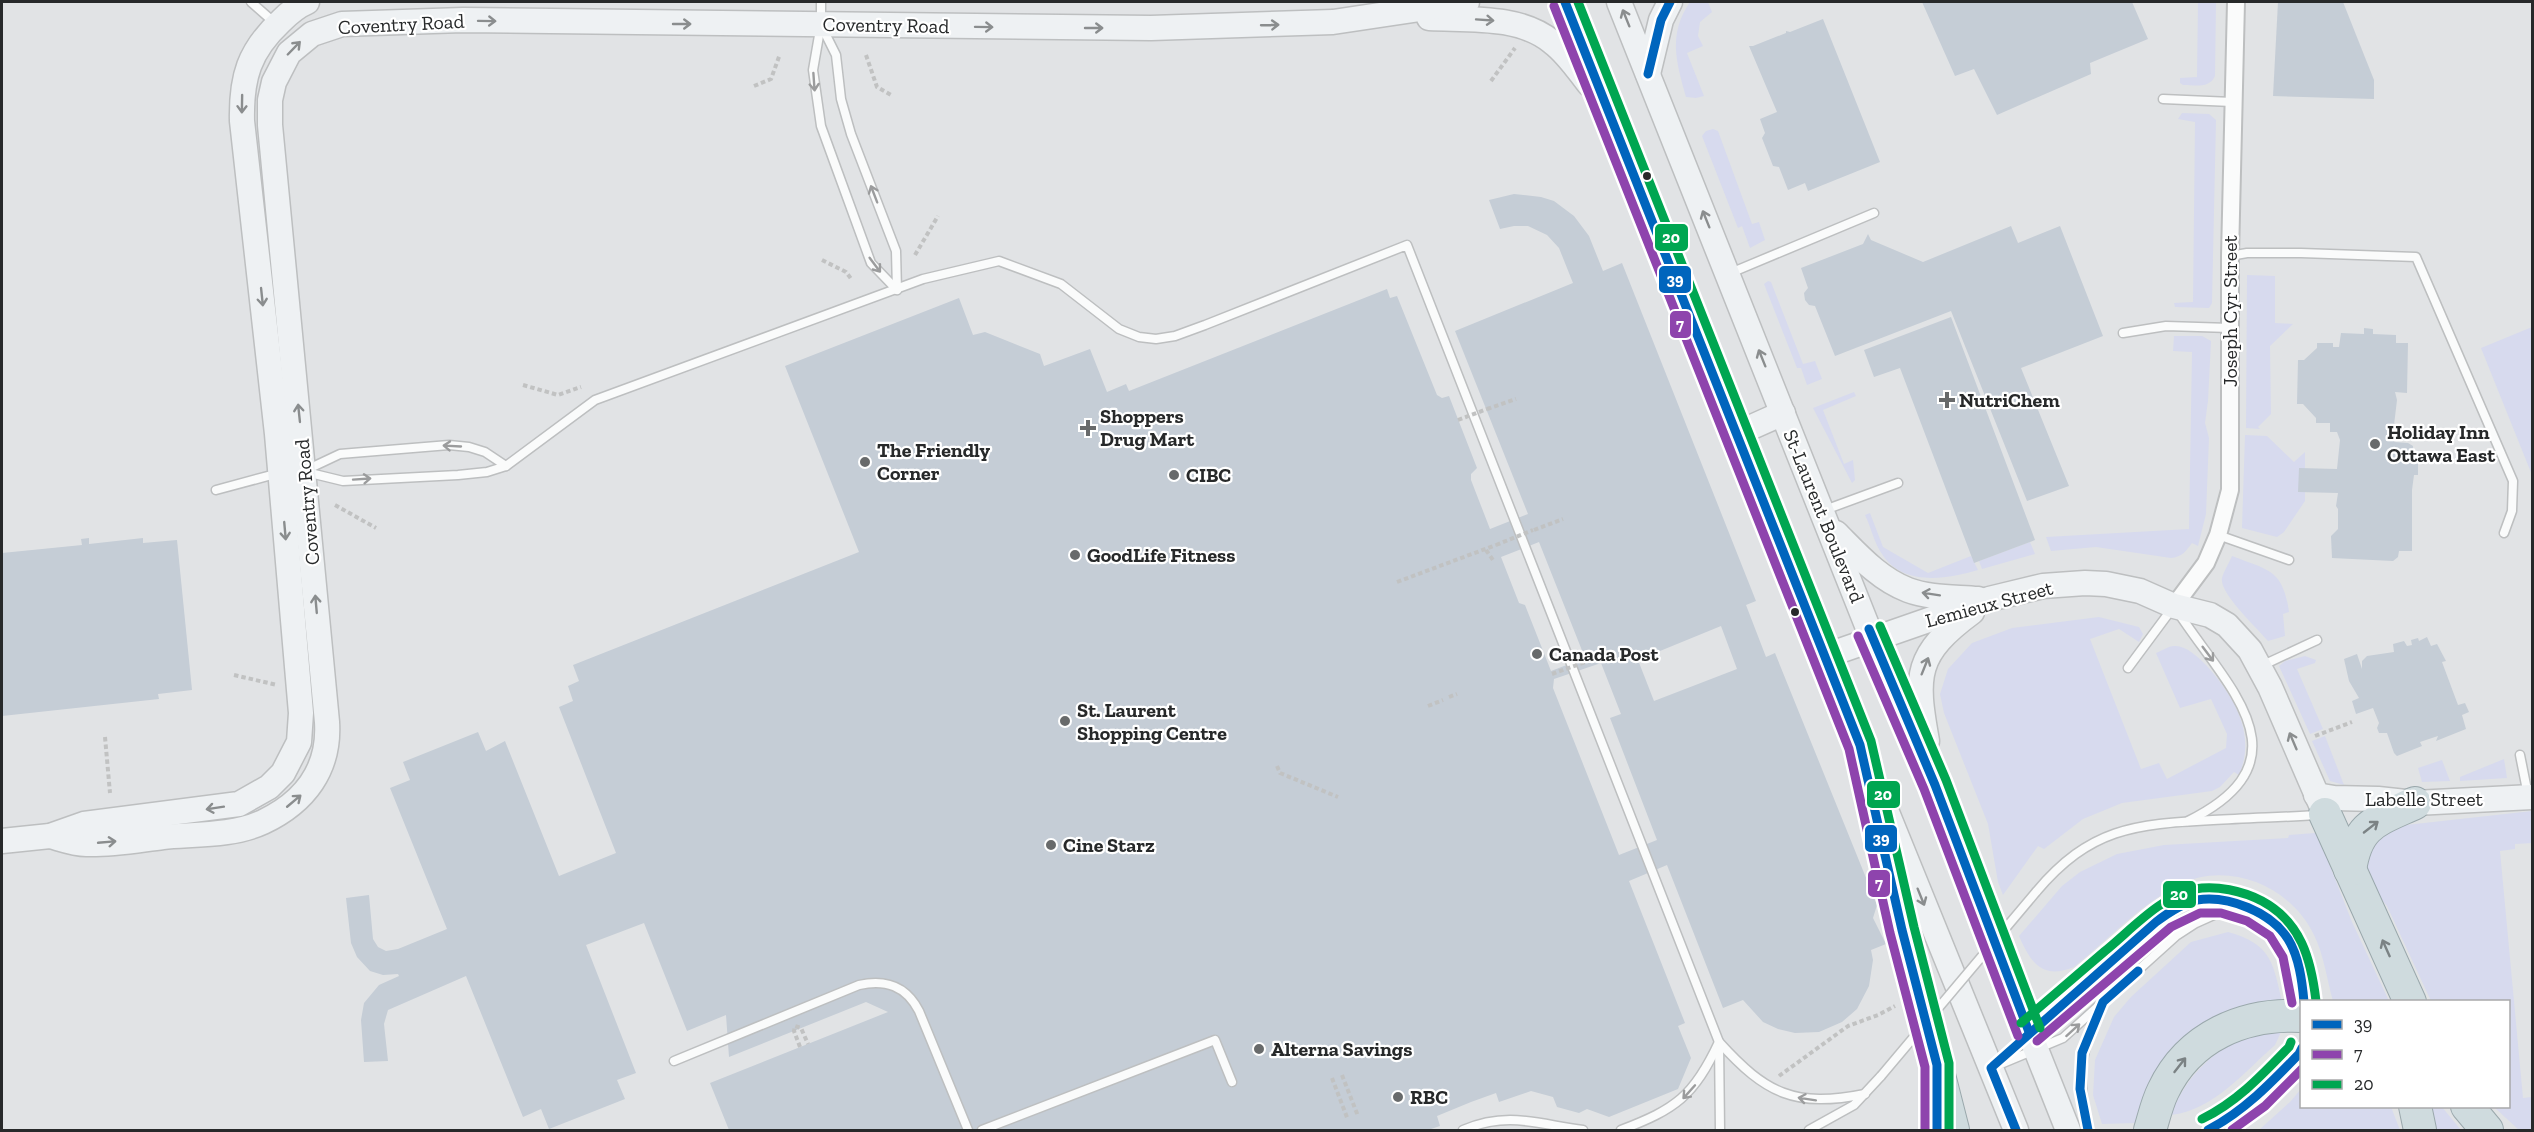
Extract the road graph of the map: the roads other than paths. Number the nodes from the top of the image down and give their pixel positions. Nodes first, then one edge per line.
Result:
1 (251, 2) edge
2 (307, 2) edge
3 (1467, 2) edge
4 (1565, 2) edge
5 (1619, 2) edge
6 (1670, 2) edge
7 (2236, 2) edge
8 (820, 13) edge
9 (1385, 15) junction
10 (277, 24) junction
11 (1648, 74) junction
12 (2163, 99) dead end
13 (2232, 102) junction
14 (1607, 108) junction
15 (1874, 213) dead end
16 (2230, 256) junction
17 (1728, 274) junction
18 (897, 290) junction
19 (2230, 328) junction
20 (2123, 333) dead end
21 (1783, 413) junction
22 (1736, 434) junction
23 (506, 466) junction
24 (292, 472) junction
25 (1898, 483) dead end
26 (216, 490) dead end
27 (1825, 518) junction
28 (2504, 532) dead end
29 (2218, 536) junction
30 (2289, 560) dead end
31 (1989, 600) junction
32 (2174, 606) junction
33 (1872, 638) junction
34 (2317, 640) dead end
35 (1825, 656) junction
36 (2260, 666) junction
37 (2128, 668) dead end
38 (1860, 745) junction
39 (2520, 754) dead end
40 (1935, 785) junction
41 (2530, 797) edge
42 (2415, 803) junction
43 (2320, 805) junction
44 (2188, 821) junction
45 (2, 841) edge
46 (2350, 870) junction
47 (2237, 904) junction
48 (2409, 1000) edge
49 (2103, 1002) junction
50 (2296, 1011) edge
51 (2033, 1041) junction
52 (1719, 1042) junction
53 (2300, 1054) edge
54 (674, 1060) dead end
55 (1937, 1065) junction
56 (1991, 1068) junction
57 (1232, 1082) dead end
58 (1865, 1094) junction
59 (2415, 1108) edge
60 (2469, 1108) edge
61 (2152, 1124) edge
62 (2077, 1128) edge
63 (968, 1131) edge
64 (982, 1131) edge
65 (1463, 1131) edge
66 (1583, 1131) edge
67 (1621, 1131) edge
68 (1720, 1131) edge
69 (1809, 1131) edge
70 (1937, 1131) edge
71 (1953, 1131) edge
72 (2016, 1131) edge
73 (2208, 1131) edge
74 (2420, 1131) edge
75 (2487, 1131) edge

1 - 10 lane
2 - 10 main road, Coventry Road
3 - 9 main road, Coventry Road
4 - 14 main road
11 -> 5 main road, St-Laurent Boulevard
6 - 11 main road
7 - 13 street, Joseph Cyr Street
8 -> 9 main road, Coventry Road
18 -> 8 lane
8 -> 18 lane
24 -> 8 main road, Coventry Road
9 -> 14 main road
10 -> 24 main road, Coventry Road
17 -> 11 main road, St-Laurent Boulevard
12 - 13 lane
13 - 16 street, Joseph Cyr Street
14 - 22 main road
15 - 17 lane
16 - 19 street, Joseph Cyr Street
16 - 28 lane
21 -> 17 main road, St-Laurent Boulevard
18 - 23 lane
18 - 52 lane
19 - 20 lane
19 - 29 street, Joseph Cyr Street
21 - 22 main road
21 - 27 main road, St-Laurent Boulevard
22 - 35 main road
24 -> 23 lane
23 -> 24 lane
24 - 26 lane
24 - 45 main road, Coventry Road
25 - 27 lane
31 -> 27 main road
27 - 33 main road, St-Laurent Boulevard
29 - 30 lane
29 - 32 street, Joseph Cyr Street
31 - 32 main road, Lemieux Street
31 - 33 main road, Lemieux Street
40 -> 31 main road
32 - 36 main road, Lemieux Street
32 - 37 lane
32 -> 44 lane
33 - 35 main road, Lemieux Street
33 - 40 main road, St-Laurent Boulevard
34 - 36 lane
35 - 38 main road
43 -> 36 main road, Lemieux Street
38 - 55 highway
38 -> 56 main road
39 - 41 lane
40 - 51 main road, St-Laurent Boulevard
41 - 42 main road, Labelle Street
42 - 43 main road, Labelle Street
46 -> 42 highway
43 - 44 lane
43 - 46 highway
44 - 58 lane, bridge
48 -> 46 highway
47 - 49 lane
47 - 50 lane
47 - 51 lane
51 -> 49 lane
49 - 62 lane
61 -> 50 highway
51 - 56 lane
51 - 56 lane
51 - 62 main road, St-Laurent Boulevard
58 -> 52 lane
52 -> 67 lane
52 - 68 lane
53 - 73 lane
54 - 63 lane
55 - 70 lane
55 - 71 highway
56 - 72 main road
57 - 64 lane
58 - 69 lane
59 - 74 highway
60 - 75 highway
65 - 66 lane

